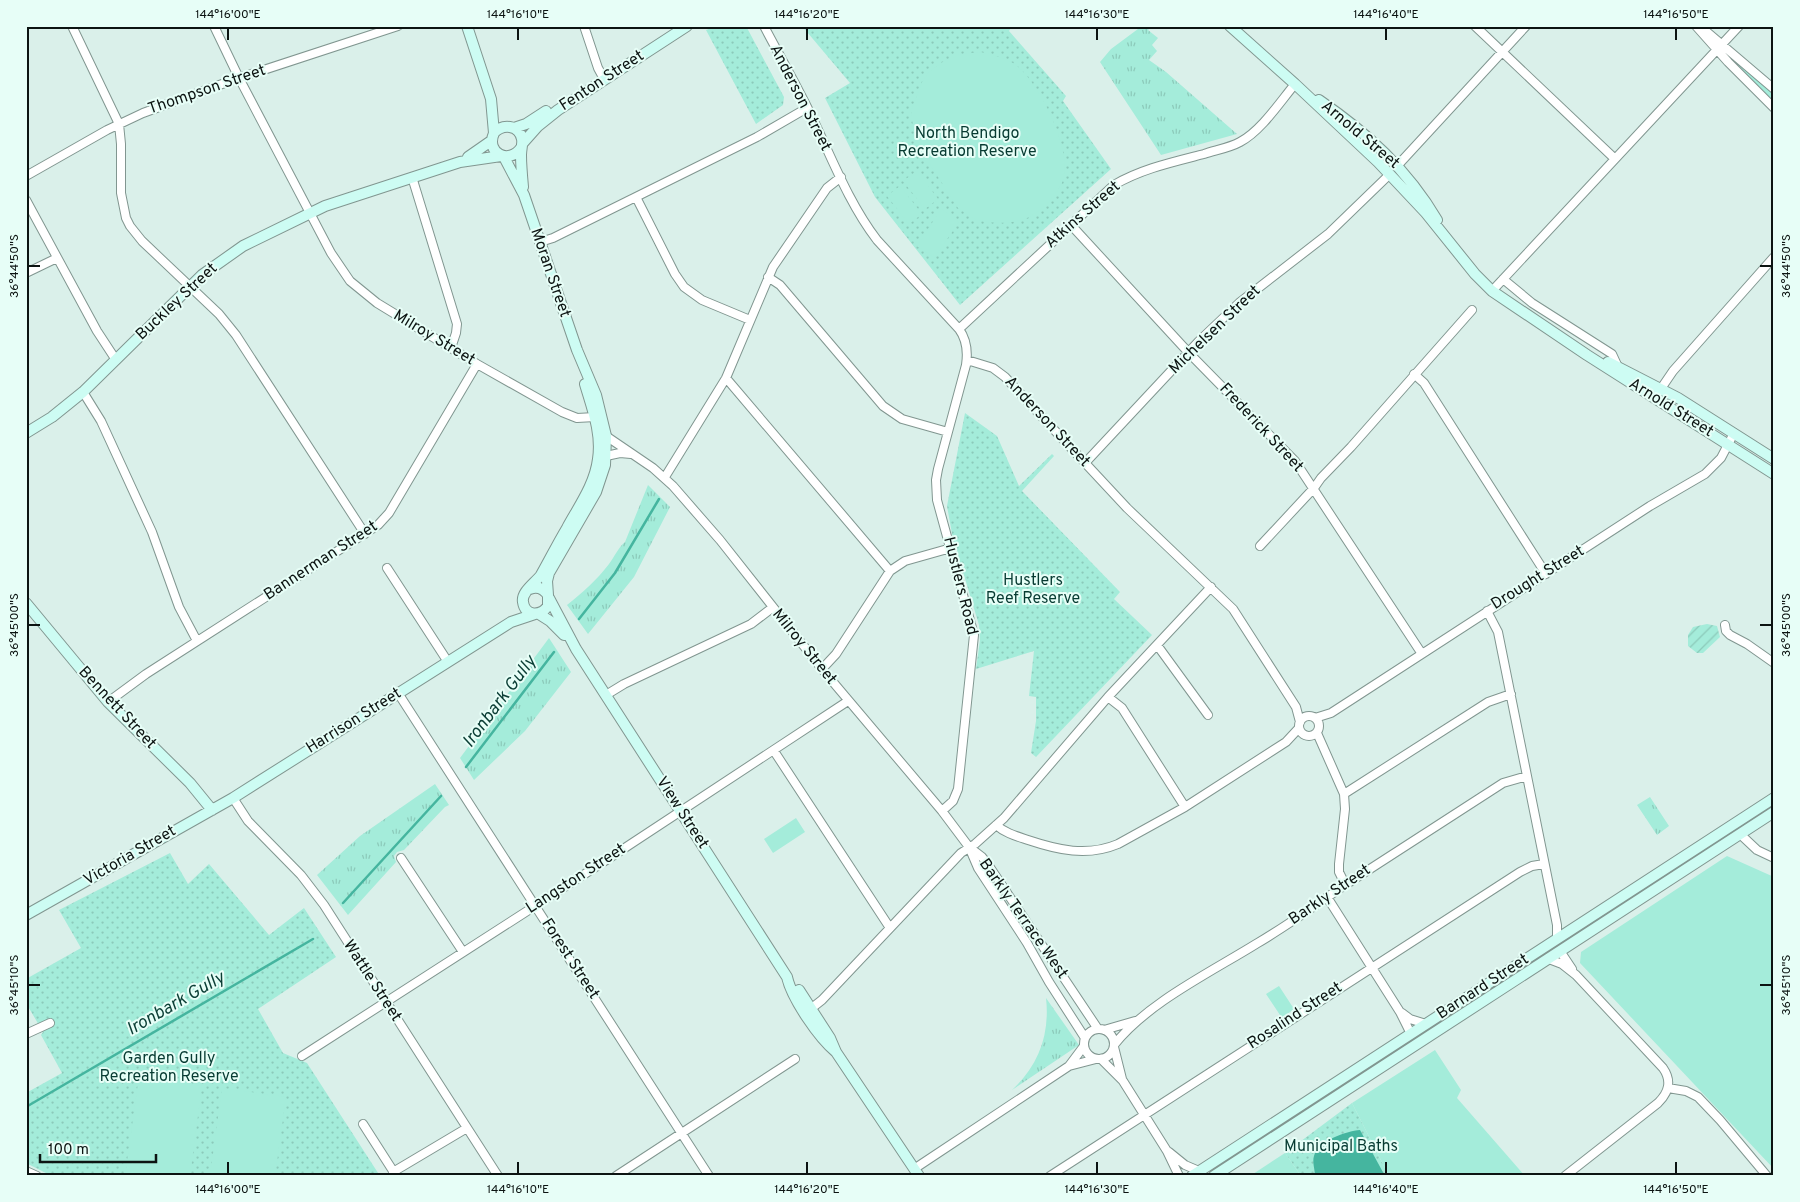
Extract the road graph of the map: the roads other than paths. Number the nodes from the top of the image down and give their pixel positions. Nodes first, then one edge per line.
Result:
1 (72, 26) edge
2 (214, 26) edge
3 (398, 26) edge
4 (467, 26) edge
5 (584, 26) edge
6 (675, 26) edge
7 (687, 26) edge
8 (764, 26) edge
9 (1230, 26) edge
10 (1475, 26) edge
11 (1526, 26) edge
12 (1696, 26) edge
13 (1700, 26) edge
14 (1739, 26) edge
15 (1719, 47) junction
16 (1502, 52) junction
17 (603, 77) junction
18 (239, 78) junction
19 (1296, 84) junction
20 (1774, 89) edge
21 (491, 99) junction
22 (807, 108) junction
23 (1774, 108) edge
24 (119, 124) junction
25 (511, 127) junction
26 (493, 137) junction
27 (521, 146) junction
28 (502, 156) junction
29 (1614, 158) junction
30 (460, 162) junction
31 (1398, 165) junction
32 (1390, 174) junction
33 (26, 176) edge
34 (412, 177) junction
35 (841, 178) junction
36 (524, 195) junction
37 (636, 197) junction
38 (26, 200) edge
39 (310, 213) junction
40 (1071, 225) junction
41 (540, 242) junction
42 (1450, 242) junction
43 (1774, 257) edge
44 (57, 258) junction
45 (26, 273) edge
46 (768, 277) junction
47 (1503, 278) junction
48 (191, 286) junction
49 (1492, 291) junction
50 (1472, 310) dead end
51 (750, 320) junction
52 (959, 329) junction
53 (1567, 341) junction
54 (450, 348) junction
55 (577, 350) junction
56 (1189, 353) junction
57 (116, 360) junction
58 (967, 360) junction
59 (477, 364) junction
60 (1618, 367) junction
61 (1414, 374) junction
62 (726, 378) junction
63 (84, 392) junction
64 (1658, 393) junction
65 (595, 417) junction
66 (948, 432) junction
67 (26, 433) edge
68 (1734, 433) junction
69 (606, 436) junction
70 (1729, 444) junction
71 (604, 451) junction
72 (633, 455) junction
73 (1774, 459) edge
74 (1085, 463) junction
75 (1774, 474) edge
76 (665, 477) junction
77 (1314, 488) junction
78 (366, 534) junction
79 (1260, 546) dead end
80 (951, 548) junction
81 (387, 568) dead end
82 (890, 571) junction
83 (1546, 574) junction
84 (1211, 587) junction
85 (530, 589) junction
86 (549, 596) junction
87 (26, 603) edge
88 (523, 603) junction
89 (772, 608) junction
90 (1487, 611) junction
91 (537, 614) junction
92 (1725, 625) dead end
93 (197, 641) junction
94 (476, 644) junction
95 (1157, 645) junction
96 (576, 649) junction
97 (1422, 654) junction
98 (448, 662) junction
99 (1774, 663) edge
100 (822, 669) junction
101 (398, 693) junction
102 (1511, 694) junction
103 (606, 695) junction
104 (1108, 697) junction
105 (848, 701) junction
106 (108, 702) junction
107 (1296, 707) junction
108 (1331, 713) junction
109 (1208, 715) dead end
110 (1311, 718) junction
111 (1300, 725) junction
112 (1312, 733) junction
113 (1286, 742) junction
114 (774, 751) junction
115 (1527, 776) junction
116 (1344, 794) junction
117 (233, 798) junction
118 (1774, 798) edge
119 (1185, 807) junction
120 (212, 810) junction
121 (942, 811) junction
122 (681, 812) junction
123 (1774, 812) edge
124 (996, 825) junction
125 (1732, 825) junction
126 (1740, 834) junction
127 (969, 848) junction
128 (401, 858) dead end
129 (1702, 858) junction
130 (1774, 858) edge
131 (1544, 864) junction
132 (1671, 864) junction
133 (1345, 884) junction
134 (1327, 897) junction
135 (535, 905) junction
136 (1554, 913) junction
137 (26, 915) edge
138 (890, 928) junction
139 (1574, 928) junction
140 (1557, 939) junction
141 (1560, 951) junction
142 (463, 952) junction
143 (1548, 959) junction
144 (1372, 967) junction
145 (1576, 975) junction
146 (1486, 985) junction
147 (1485, 1000) junction
148 (385, 1002) junction
149 (808, 1011) junction
150 (1400, 1012) junction
151 (1136, 1021) junction
152 (50, 1023) dead end
153 (1426, 1024) junction
154 (1101, 1029) junction
155 (26, 1034) edge
156 (1411, 1034) junction
157 (1084, 1042) junction
158 (1114, 1046) junction
159 (302, 1056) dead end
160 (1099, 1059) junction
161 (795, 1060) dead end
162 (1069, 1066) junction
163 (1123, 1081) junction
164 (1668, 1088) junction
165 (1329, 1101) junction
166 (1144, 1114) junction
167 (363, 1124) dead end
168 (467, 1128) junction
169 (682, 1133) junction
170 (1256, 1134) junction
171 (1167, 1151) junction
172 (1251, 1152) junction
173 (26, 1171) edge
174 (916, 1172) edge
175 (395, 1174) edge
176 (1198, 1174) edge
177 (37, 1176) edge
178 (498, 1176) edge
179 (616, 1176) edge
180 (709, 1176) edge
181 (1050, 1176) edge
182 (1179, 1176) edge
183 (1214, 1176) edge
184 (1565, 1176) edge
185 (1767, 1176) edge

1 - 24 street
2 - 18 street, Milroy Street
3 - 18 street, Thompson Street
4 - 21 street
5 - 17 street
6 - 17 street, Fenton Street
7 - 17 street, Fenton Street
8 - 22 street, Anderson Street
9 - 19 street, Arnold Street
10 - 16 street
11 - 16 street
12 - 15 street
13 - 15 street
14 - 15 street
15 - 20 street
15 - 23 street
15 - 29 street
16 - 29 street
16 - 31 street
17 - 25 street, Fenton Street
17 - 27 street, Fenton Street
18 - 24 street, Thompson Street
18 - 39 street, Milroy Street
19 - 31 street, Arnold Street
19 - 32 street, Arnold Street
19 - 40 street, Atkins Street
21 - 25 street
21 - 26 street
22 - 35 street, Anderson Street
22 - 37 street
24 - 33 street, Thompson Street
24 - 48 street
25 - 26 street
25 - 27 street
26 - 28 street
26 - 30 street, Buckley Street
27 - 28 street
27 - 36 street, Moran Street
28 - 30 street, Buckley Street
28 - 36 street, Moran Street
29 - 47 street
30 - 34 street, Buckley Street
31 - 32 street, Michelsen Street
31 - 42 street, Arnold Street
32 - 42 street, Arnold Street
32 - 56 street, Michelsen Street
34 - 39 street, Buckley Street
34 - 54 street
35 - 46 street
35 - 52 street, Anderson Street
36 - 41 street, Moran Street
37 - 41 street
37 - 51 street
38 - 44 street
39 - 48 street, Buckley Street
39 - 54 street, Milroy Street
40 - 52 street, Atkins Street
40 - 56 street, Frederick Street
41 - 55 street, Moran Street
42 - 49 street, Arnold Street
43 - 64 street
44 - 45 street
44 - 57 street
46 - 51 street
46 - 66 street
47 - 49 street
47 - 60 street, Arnold Street
48 - 57 street, Buckley Street
48 - 78 street
49 - 53 street, Arnold Street
50 - 61 street
51 - 62 street
52 - 58 street, Anderson Street
53 - 60 street, Arnold Street
53 - 64 street, Arnold Street
54 - 59 street, Milroy Street
55 - 65 street, Moran Street
55 - 69 street, Moran Street
56 - 74 street, Michelsen Street
56 - 77 street, Frederick Street
57 - 63 street, Buckley Street
58 - 66 street, Hustlers Road
58 - 74 street, Anderson Street
59 - 65 street, Milroy Street
59 - 78 street, Bannerman Street
60 - 64 street, Arnold Street
61 - 77 street
61 - 83 street
62 - 76 street
62 - 82 street
63 - 67 street, Buckley Street
63 - 93 street
64 - 68 street, Arnold Street
64 - 70 street, Arnold Street
65 - 71 street, Moran Street
66 - 80 street, Hustlers Road
68 - 70 street, Drought Street
68 - 73 street, Arnold Street
69 - 71 street, Moran Street
69 - 72 street, Milroy Street
70 - 75 street, Arnold Street
70 - 83 street, Drought Street
71 - 72 street
71 - 85 street
71 - 86 street
72 - 76 street, Milroy Street
74 - 84 street, Anderson Street
76 - 89 street, Milroy Street
77 - 79 street
77 - 97 street, Frederick Street
78 - 93 street, Bannerman Street
80 - 82 street
80 - 121 street, Hustlers Road
81 - 98 street
82 - 100 street
83 - 90 street, Drought Street
84 - 95 street
84 - 107 street, Anderson Street
85 - 86 street
85 - 88 street
86 - 91 street
86 - 96 street, View Street
87 - 106 street, Bennett Street
88 - 91 street
88 - 94 street, Harrison Street
89 - 100 street, Milroy Street
89 - 103 street
90 - 97 street, Drought Street
90 - 102 street
91 - 94 street, Harrison Street
91 - 96 street, View Street
92 - 99 street
93 - 106 street, Bannerman Street
94 - 98 street, Harrison Street
95 - 104 street
95 - 109 street
96 - 103 street, View Street
97 - 108 street, Drought Street
98 - 101 street, Harrison Street
100 - 105 street, Milroy Street
101 - 117 street, Harrison Street
101 - 135 street, Forest Street
102 - 115 street
102 - 116 street
103 - 122 street, View Street
104 - 119 street
104 - 124 street
105 - 114 street, Langston Street
105 - 121 street, Milroy Street
106 - 120 street, Bennett Street
107 - 110 street, Anderson Street
107 - 111 street, Anderson Street
108 - 110 street, Drought Street
108 - 112 street, Drought Street
110 - 111 street, Drought Street
110 - 112 street
111 - 112 street
111 - 113 street, Drought Street
112 - 113 street
112 - 116 street
113 - 119 street
114 - 122 street, Langston Street
114 - 138 street
115 - 131 street
115 - 133 street, Barkly Street
116 - 133 street
117 - 120 street, Victoria Street
117 - 148 street, Wattle Street
118 - 125 street, Barnard Street
119 - 124 street
120 - 137 street, Victoria Street
121 - 127 street, Milroy Street
122 - 135 street, Langston Street
122 - 149 street, View Street
123 - 126 street, Barnard Street
124 - 127 street
125 - 126 street
125 - 132 street, Barnard Street
126 - 129 street, Barnard Street
126 - 130 street
127 - 138 street
127 - 154 street, Barkly Terrace West
127 - 157 street, Barkly Terrace West
128 - 142 street
129 - 132 street
129 - 141 street, Barnard Street
131 - 136 street
131 - 144 street, Rosalind Street
132 - 139 street, Barnard Street
133 - 134 street, Barkly Street
134 - 144 street
134 - 151 street, Barkly Street
135 - 142 street, Langston Street
135 - 169 street, Forest Street
136 - 139 street
136 - 140 street
138 - 149 street
139 - 140 street, Barnard Street
140 - 146 street, Barnard Street
141 - 143 street, Barnard Street
141 - 145 street
141 - 146 street
142 - 148 street, Langston Street
143 - 145 street
143 - 147 street, Barnard Street
144 - 150 street
144 - 166 street, Rosalind Street
145 - 164 street
146 - 153 street, Barnard Street
147 - 156 street
147 - 165 street, Barnard Street
148 - 159 street, Langston Street
148 - 168 street, Wattle Street
149 - 174 street, View Street
150 - 153 street
150 - 156 street
151 - 154 street, Barkly Street
151 - 158 street, Barkly Street
152 - 155 street
153 - 156 street, Barnard Street
154 - 157 street
154 - 158 street
156 - 170 street, Barnard Street
157 - 160 street
157 - 162 street
158 - 160 street
158 - 163 street
160 - 162 street
160 - 163 street
161 - 169 street
162 - 174 street
163 - 166 street
164 - 184 street
164 - 185 street
165 - 170 street
165 - 172 street, Barnard Street
166 - 171 street
166 - 181 street, Rosalind Street
167 - 175 street
168 - 175 street
168 - 178 street, Wattle Street
169 - 179 street
169 - 180 street, Forest Street
170 - 176 street, Barnard Street
171 - 176 street
171 - 182 street
172 - 176 street
172 - 183 street, Barnard Street
173 - 177 street

